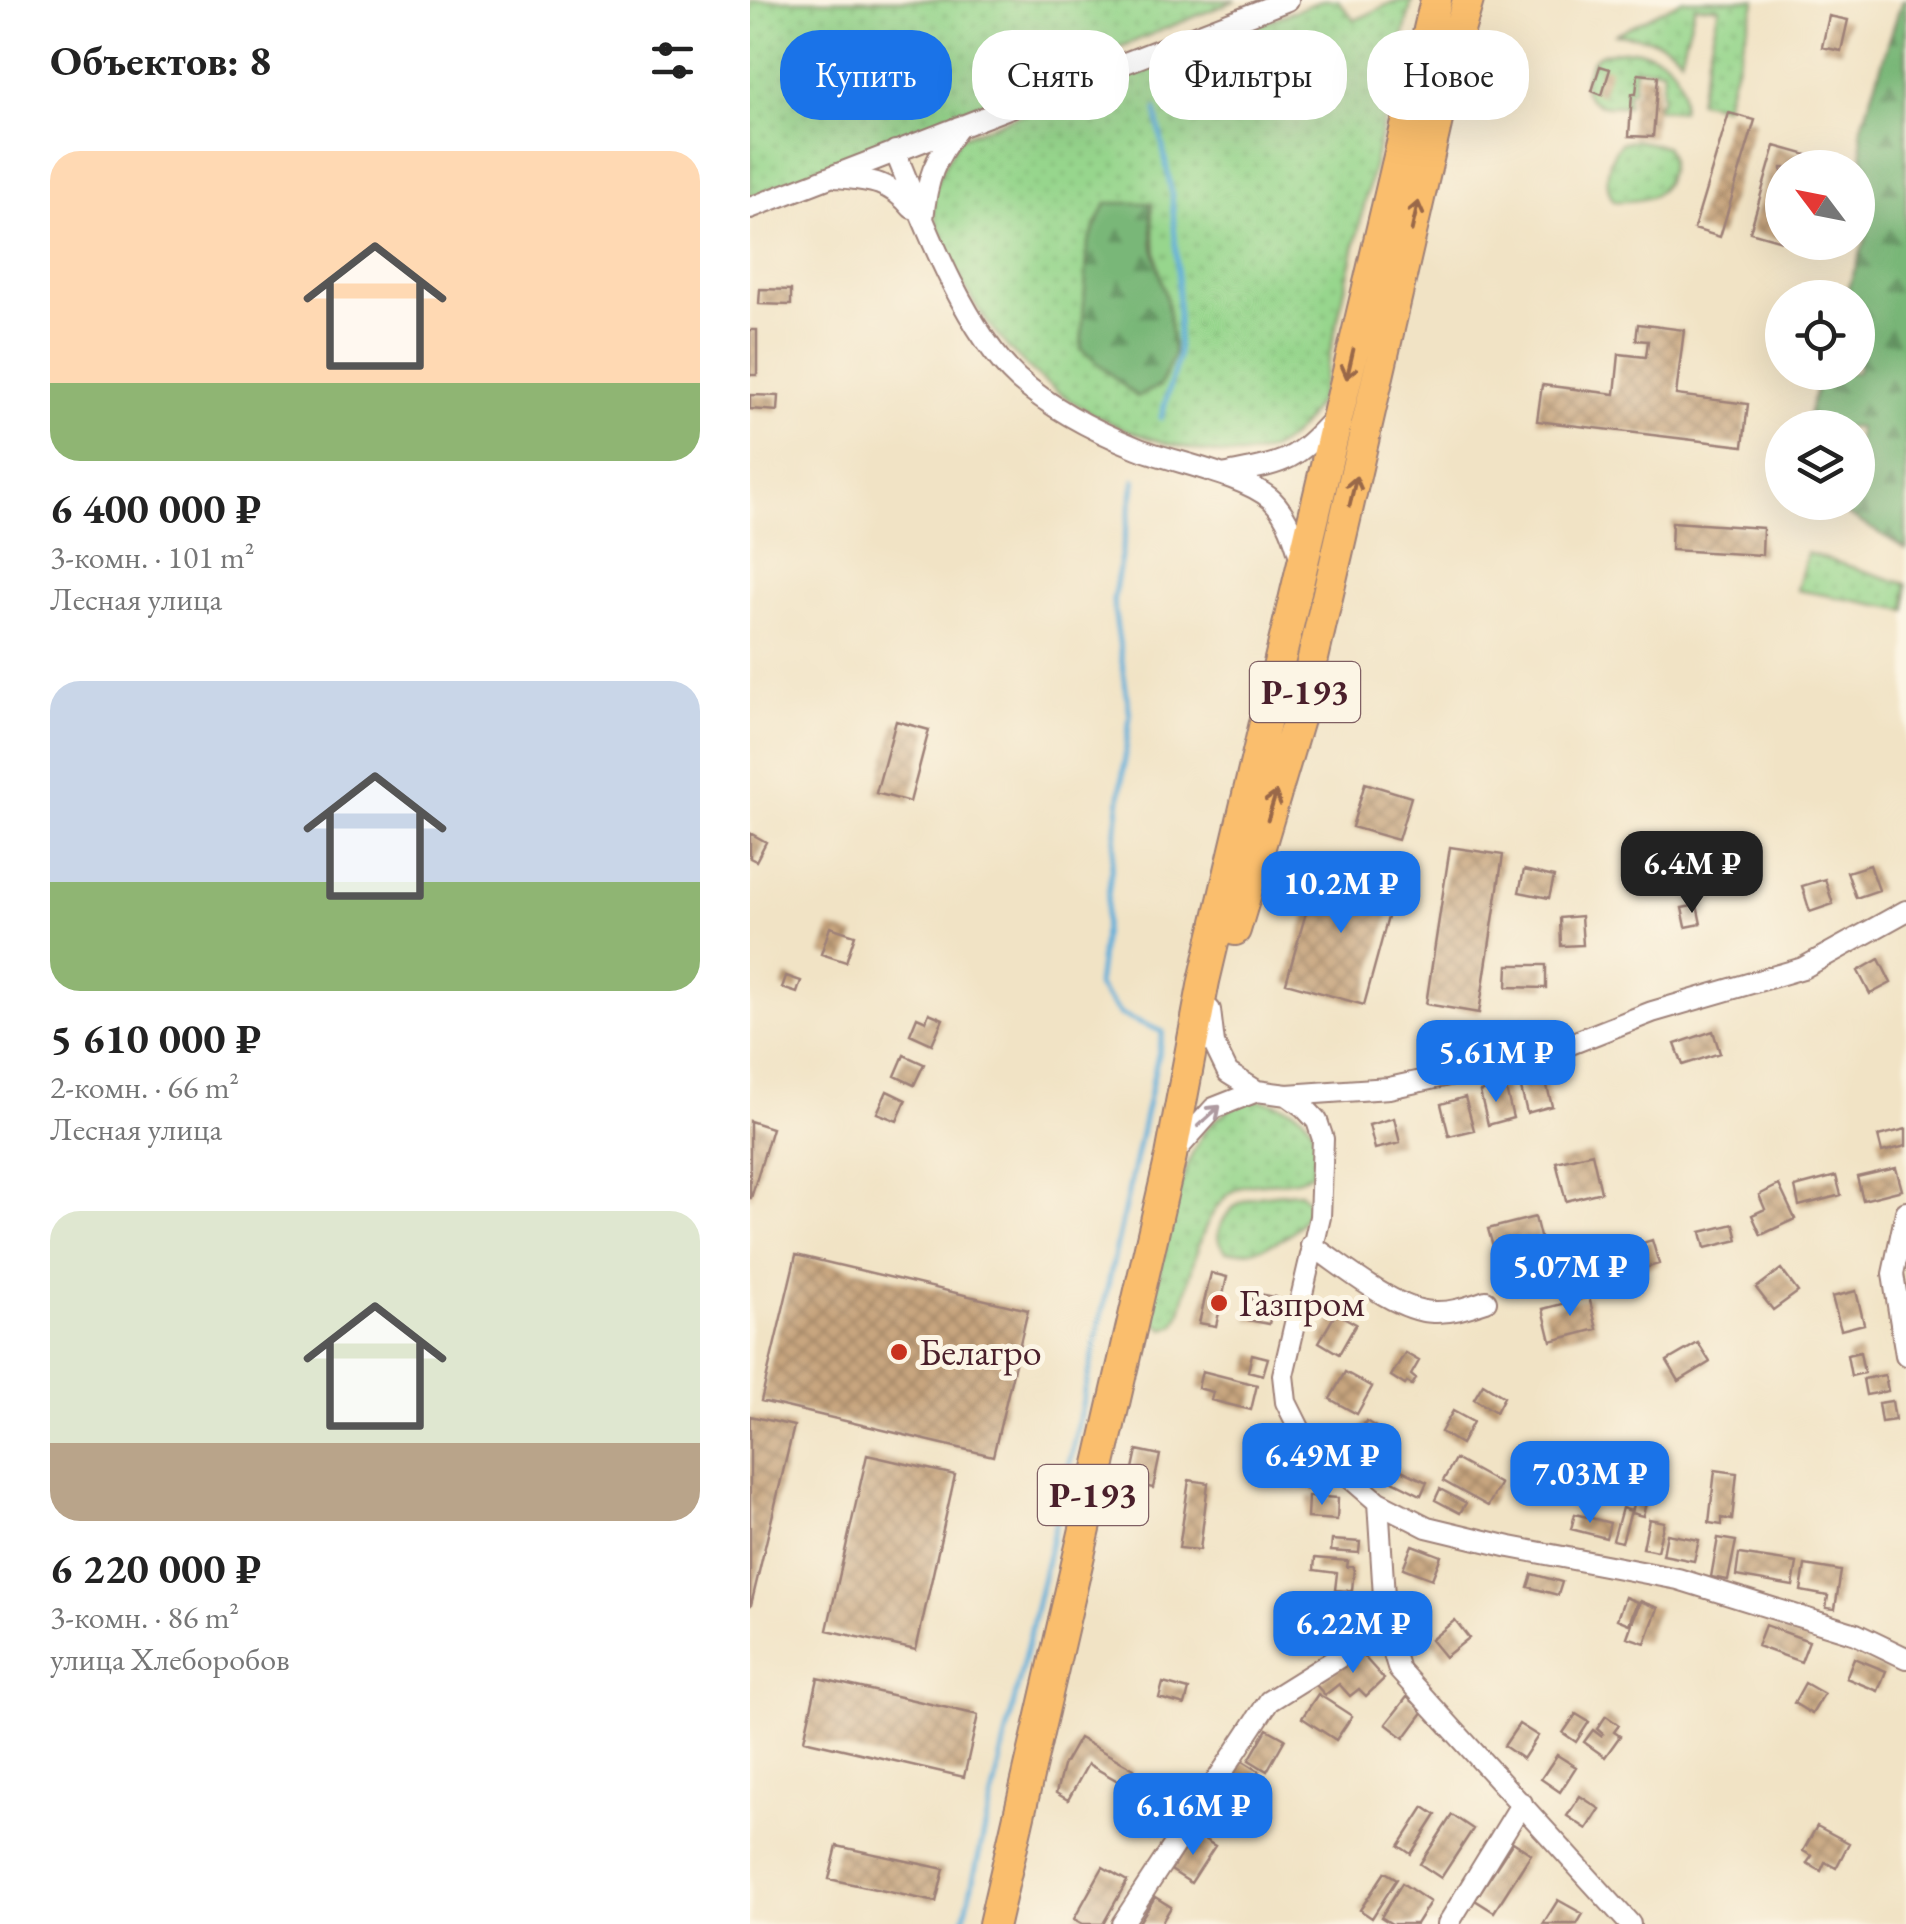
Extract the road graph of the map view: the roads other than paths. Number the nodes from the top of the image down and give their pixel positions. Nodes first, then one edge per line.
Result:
1 (1288, 0) edge
2 (1436, 0) edge
3 (1468, 0) edge
4 (959, 127) junction
5 (895, 151) junction
6 (828, 176) junction
7 (750, 208) edge
8 (923, 220) junction
9 (1338, 412) junction
10 (1223, 475) junction
11 (1302, 562) junction
12 (1906, 911) edge
13 (1210, 1010) junction
14 (1190, 1066) junction
15 (1257, 1091) junction
16 (1287, 1095) junction
17 (1172, 1156) junction
18 (1906, 1212) edge
19 (1311, 1245) junction
20 (1486, 1301) dead end
21 (1906, 1355) edge
22 (1378, 1502) junction
23 (1386, 1628) junction
24 (1906, 1658) edge
25 (1522, 1803) junction
26 (994, 1924) edge
27 (1122, 1924) edge
28 (1448, 1924) edge
29 (1630, 1924) edge

1 - 4 street
2 -> 9 highway, Р-193
13 -> 3 highway, Р-193
4 - 5 street
4 - 8 street
5 - 6 street
5 - 8 street
6 - 7 street
6 - 8 street
8 - 10 street
9 - 10 street
9 - 11 highway, Р-193
10 - 11 street
11 - 14 highway, Р-193
12 - 16 street
13 - 14 highway, Р-193
13 - 15 street
14 - 17 highway, Р-193
15 - 16 street
17 -> 15 street
16 - 19 street
17 - 26 highway, Р-193
18 - 21 street
19 - 20 street
19 - 22 street
22 - 23 street
22 - 24 street
23 - 25 street
23 - 27 street
25 - 28 street
25 - 29 street

